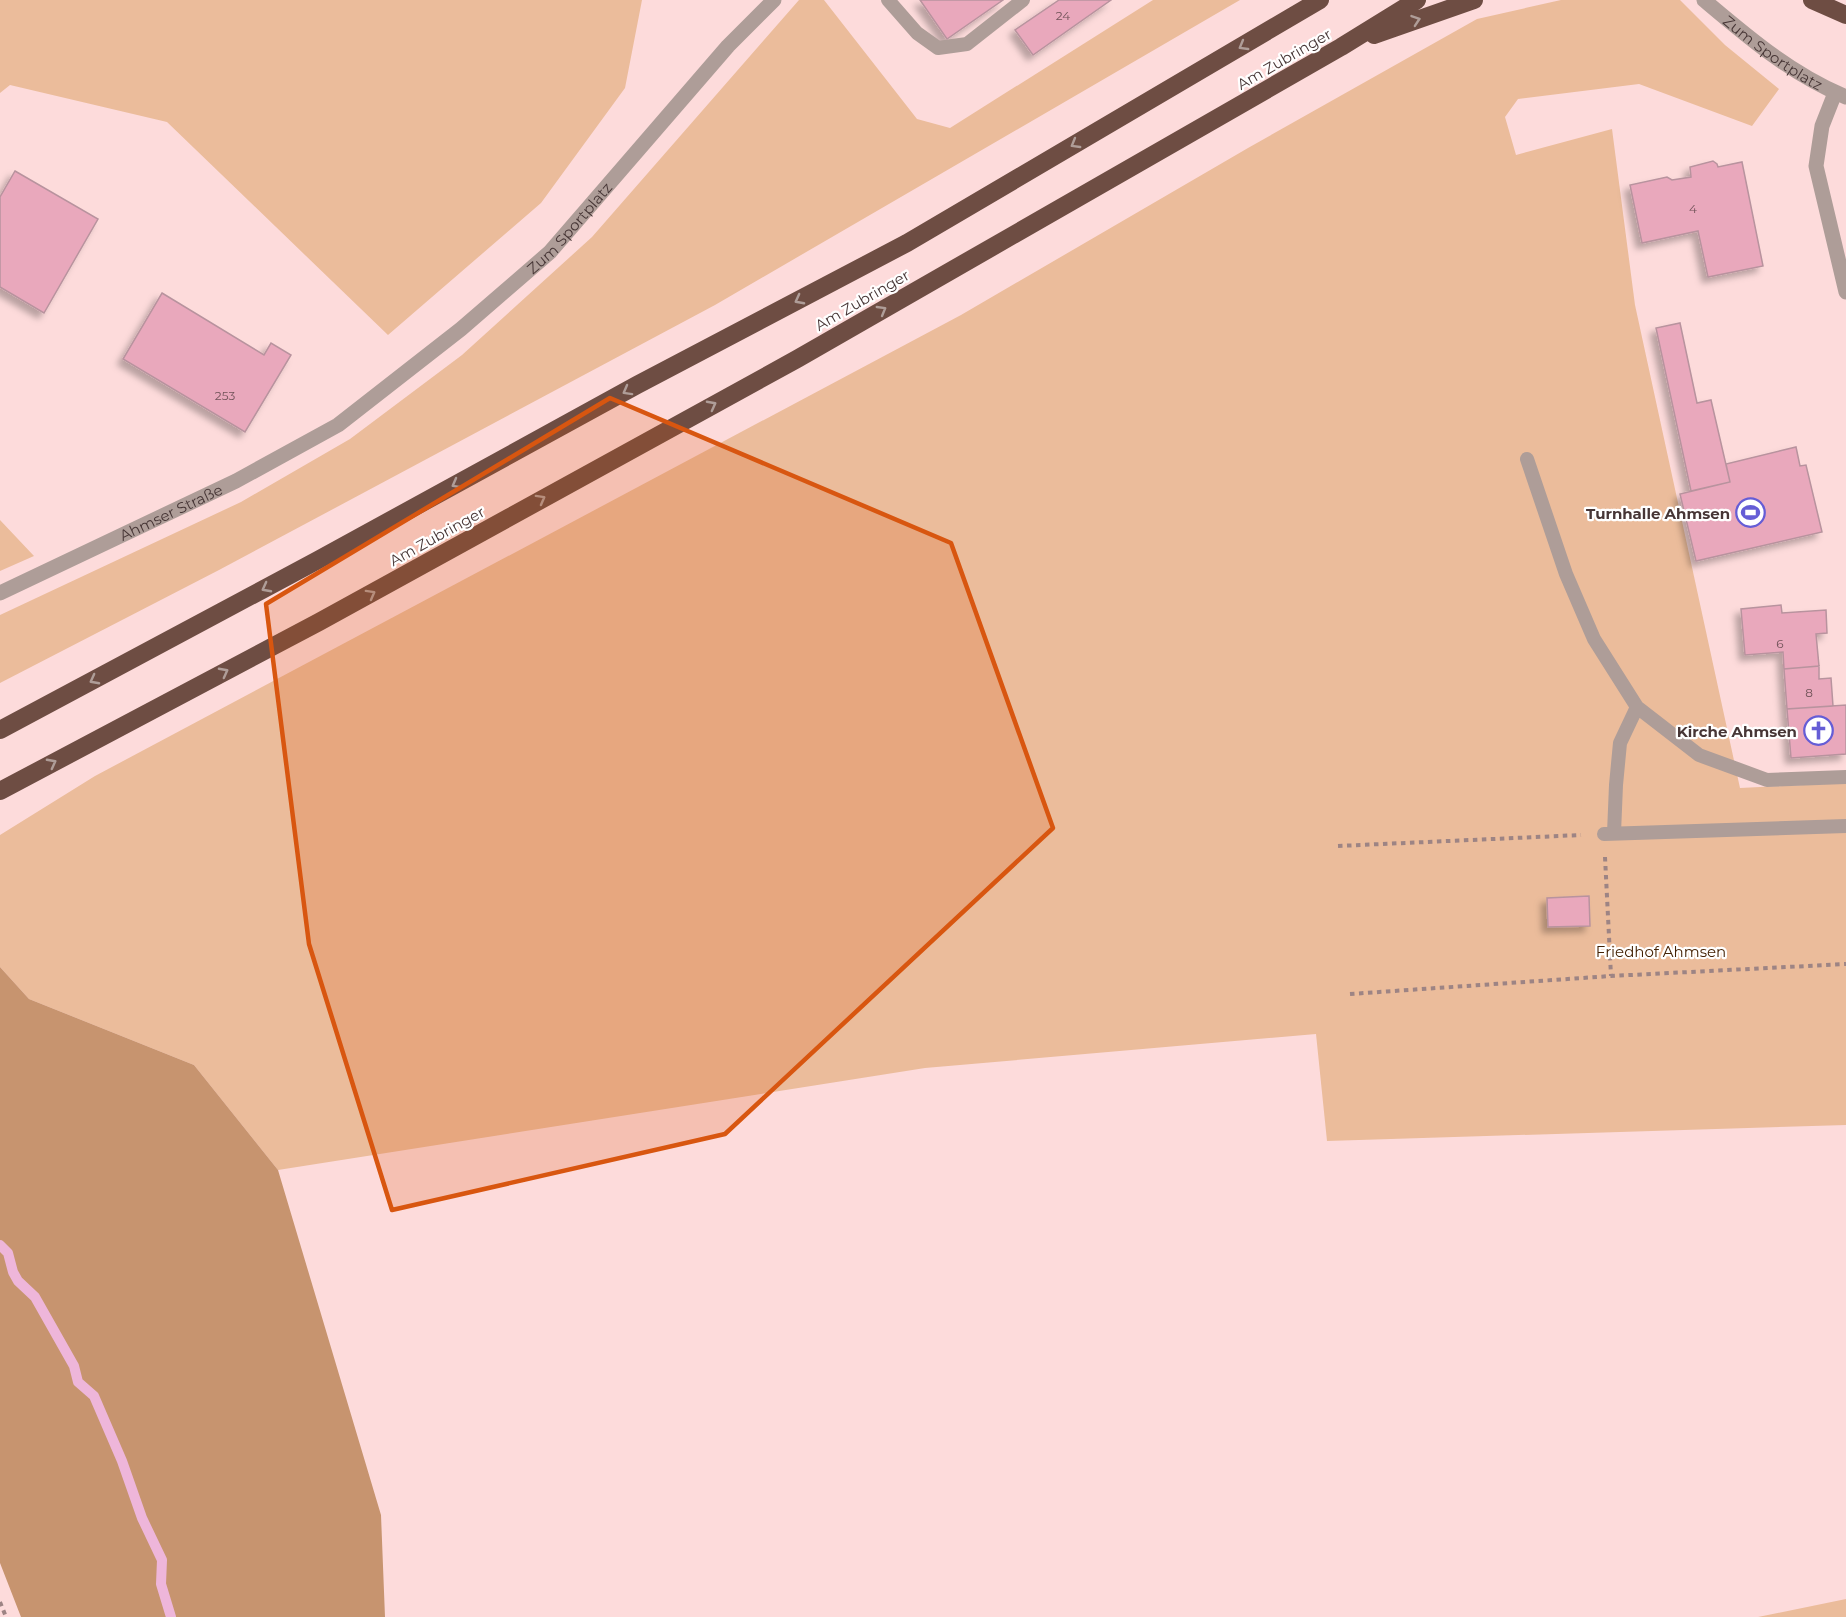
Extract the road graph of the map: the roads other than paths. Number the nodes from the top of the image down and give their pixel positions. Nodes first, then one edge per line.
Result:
1 (774, 0) edge
2 (888, 0) edge
3 (1023, 0) edge
4 (1310, 0) edge
5 (1320, 0) edge
6 (1417, 0) edge
7 (1474, 0) edge
8 (1704, 0) edge
9 (1812, 0) edge
10 (1846, 15) edge
11 (1294, 16) junction
12 (1341, 46) junction
13 (1841, 95) edge
14 (1846, 292) edge
15 (338, 425) joint
16 (1527, 459) dead end
17 (0, 593) edge
18 (1638, 707) junction
19 (0, 730) edge
20 (1846, 777) edge
21 (0, 790) edge
22 (1846, 826) edge

1 - 15 street, Zum Sportplatz
2 - 3 lane
4 - 11 highway
5 - 11 highway, Am Zubringer
6 - 12 highway, Am Zubringer
12 -> 7 highway
8 - 13 street, Zum Sportplatz
9 - 10 highway
11 -> 19 highway, Am Zubringer
21 -> 12 highway, Am Zubringer
13 - 14 street
15 - 17 street, Ahmser Straße
16 - 18 lane
18 - 20 lane
18 - 22 lane

